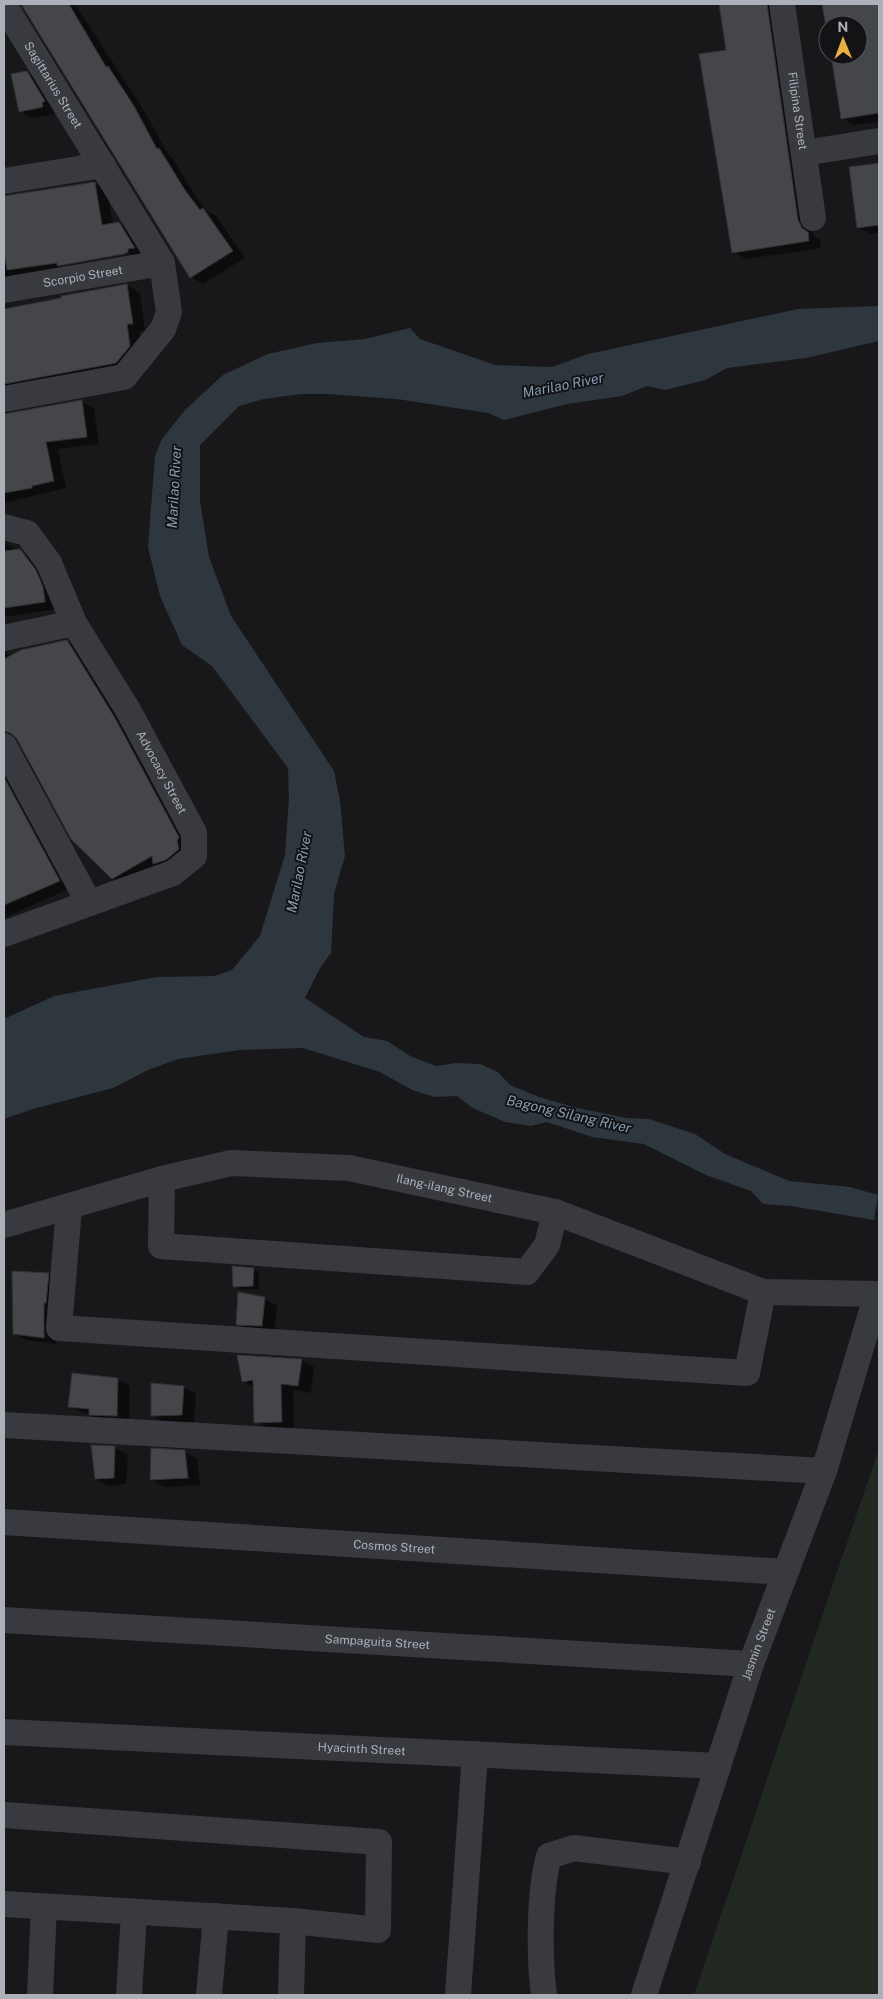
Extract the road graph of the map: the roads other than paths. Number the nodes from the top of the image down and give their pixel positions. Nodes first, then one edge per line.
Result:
1 (782, 4) edge
2 (4, 5) edge
3 (879, 141) edge
4 (804, 153) junction
5 (103, 165) junction
6 (4, 182) edge
7 (814, 218) dead end
8 (162, 263) junction
9 (4, 290) edge
10 (4, 399) edge
11 (4, 527) edge
12 (74, 623) junction
13 (4, 638) edge
14 (4, 746) edge
15 (90, 903) junction
16 (4, 934) edge
17 (162, 1179) junction
18 (69, 1208) junction
19 (555, 1212) junction
20 (4, 1225) edge
21 (763, 1292) junction
22 (878, 1294) edge
23 (4, 1425) edge
24 (824, 1471) junction
25 (4, 1522) edge
26 (785, 1572) junction
27 (4, 1620) edge
28 (751, 1664) junction
29 (4, 1732) edge
30 (475, 1754) junction
31 (718, 1766) junction
32 (4, 1815) edge
33 (688, 1862) junction
34 (4, 1904) edge
35 (44, 1907) junction
36 (134, 1913) junction
37 (216, 1916) junction
38 (293, 1921) junction
39 (40, 1995) edge
40 (129, 1995) edge
41 (210, 1995) edge
42 (291, 1995) edge
43 (458, 1995) edge
44 (544, 1995) edge
45 (644, 1995) edge

1 - 4 street, Filipina Street
2 - 5 street, Sagittarius Street
3 - 4 street
4 - 7 street, Filipina Street
5 - 6 street
5 - 8 street, Sagittarius Street
8 - 9 street, Scorpio Street
8 - 10 street
11 - 12 street, Advocacy Street
12 - 13 street
12 - 15 street, Advocacy Street
14 - 15 street
15 - 16 street, Advocacy Street
17 - 18 street, Ilang-ilang Street
17 - 19 street, Ilang-ilang Street
17 - 19 street
18 - 20 street, Ilang-ilang Street
18 - 21 street
19 - 21 street, Ilang-ilang Street
21 - 22 street, Ilang-ilang Street
22 - 24 street, Jasmin Street
23 - 24 street
24 - 26 street, Jasmin Street
25 - 26 street, Cosmos Street
26 - 28 street, Jasmin Street
27 - 28 street, Sampaguita Street
28 - 31 street, Jasmin Street
29 - 30 street, Hyacinth Street
30 - 31 street, Hyacinth Street
30 - 43 street
31 - 33 street, Jasmin Street
32 - 38 street
33 - 44 street
33 - 45 street, Jasmin Street
34 - 35 street
35 - 36 street
35 - 39 street
36 - 37 street
36 - 40 street
37 - 38 street
37 - 41 street
38 - 42 street

